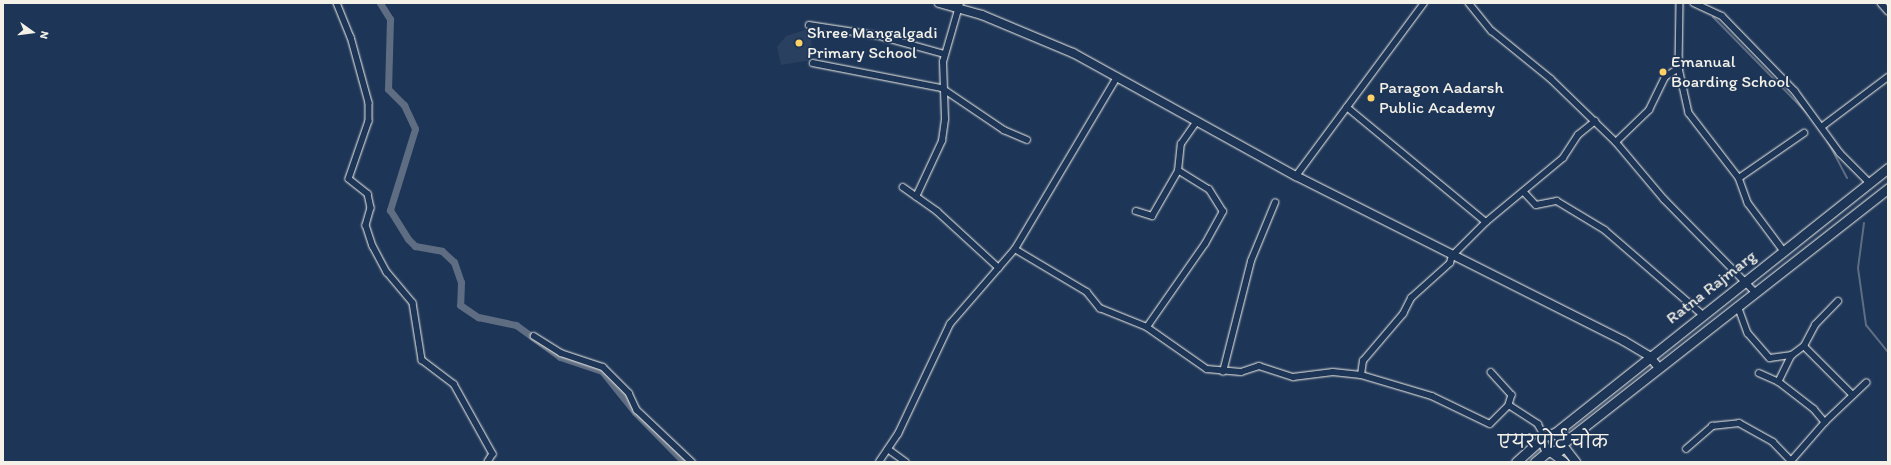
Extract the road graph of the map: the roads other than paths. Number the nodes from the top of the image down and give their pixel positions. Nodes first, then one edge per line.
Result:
1 (337, 3) edge
2 (939, 3) edge
3 (1424, 3) edge
4 (1469, 3) edge
5 (1680, 3) edge
6 (1694, 3) edge
7 (1881, 3) edge
8 (958, 5) edge
9 (1888, 10) edge
10 (809, 25) dead end
11 (944, 54) junction
12 (813, 63) dead end
13 (1679, 68) junction
14 (1117, 77) junction
15 (1888, 77) edge
16 (942, 88) junction
17 (1347, 107) junction
18 (1197, 121) junction
19 (1595, 121) junction
20 (1824, 126) junction
21 (1804, 133) dead end
22 (1027, 140) dead end
23 (1616, 142) junction
24 (1888, 168) edge
25 (1178, 171) junction
26 (1296, 176) junction
27 (1739, 178) junction
28 (1868, 182) junction
29 (903, 187) dead end
30 (1888, 188) edge
31 (1525, 193) junction
32 (916, 197) junction
33 (1275, 203) dead end
34 (1136, 211) dead end
35 (1486, 222) junction
36 (1819, 222) junction
37 (1829, 235) junction
38 (1014, 249) junction
39 (1783, 250) junction
40 (1452, 256) junction
41 (999, 268) junction
42 (1746, 280) junction
43 (1755, 292) junction
44 (1838, 301) dead end
45 (1738, 306) junction
46 (1704, 315) junction
47 (1147, 327) junction
48 (534, 336) dead end
49 (1804, 346) junction
50 (1792, 355) junction
51 (1649, 356) junction
52 (1659, 368) junction
53 (1223, 372) junction
54 (1491, 372) dead end
55 (1759, 373) dead end
56 (1361, 375) junction
57 (1779, 382) junction
58 (1866, 383) dead end
59 (1854, 395) junction
60 (1510, 405) junction
61 (1825, 422) junction
62 (1555, 433) junction
63 (1544, 438) junction
64 (1562, 444) junction
65 (888, 449) junction
66 (1686, 449) dead end
67 (1550, 453) junction
68 (488, 462) edge
69 (692, 462) edge
70 (879, 462) edge
71 (906, 462) edge
72 (1516, 462) edge
73 (1535, 462) edge
74 (1564, 462) edge
75 (1576, 462) edge
76 (1792, 462) edge

1 - 68 street
2 - 8 street
3 - 17 street
4 - 19 street
5 - 13 street
6 - 20 street
7 - 9 street
8 - 11 street
8 - 14 street
10 - 11 street
11 - 16 street
12 - 16 street
13 - 23 street
13 - 27 street
14 - 18 street
14 - 38 street
15 - 20 street
16 - 22 street
16 - 32 street
17 - 26 street
17 - 35 street
18 - 25 street
18 - 26 street
19 - 23 street
19 - 31 street
20 - 28 street
21 - 27 street
23 - 42 street
24 - 28 main road, Ratna Rajmarg
25 - 34 street
25 - 47 street
26 - 40 street
27 - 39 street
28 - 36 main road, Ratna Rajmarg
29 - 32 street
30 - 37 main road, Ratna Rajmarg
31 - 35 street
31 - 46 street
32 - 41 street
33 - 53 street
35 - 40 street
36 - 37 main road
36 - 39 main road, Ratna Rajmarg
37 - 43 main road, Ratna Rajmarg
38 - 41 street
38 - 47 street
39 - 42 main road, Ratna Rajmarg
40 - 51 street
40 - 56 street
41 - 65 street
42 - 43 street
42 - 46 main road, Ratna Rajmarg
43 - 45 main road, Ratna Rajmarg
44 - 49 street
45 - 50 street
45 - 52 main road, Ratna Rajmarg
46 - 51 main road, Ratna Rajmarg
47 - 53 street
48 - 69 street
49 - 50 street
49 - 59 street
50 - 57 street
51 - 52 street
51 - 62 main road, Ratna Rajmarg
52 - 64 main road, Ratna Rajmarg
53 - 56 street
54 - 60 street
55 - 57 street
56 - 60 street
57 - 61 street
58 - 59 street
59 - 61 street
60 - 63 street
61 - 76 street
62 - 63 main road, Ratna Rajmarg
62 - 64 main road
63 - 67 main road
63 - 72 main road, Ratna Rajmarg
64 - 67 main road, Ratna Rajmarg
64 - 75 street
65 - 70 street
65 - 71 street
66 - 76 street
67 - 73 main road, Ratna Rajmarg
67 - 74 street

